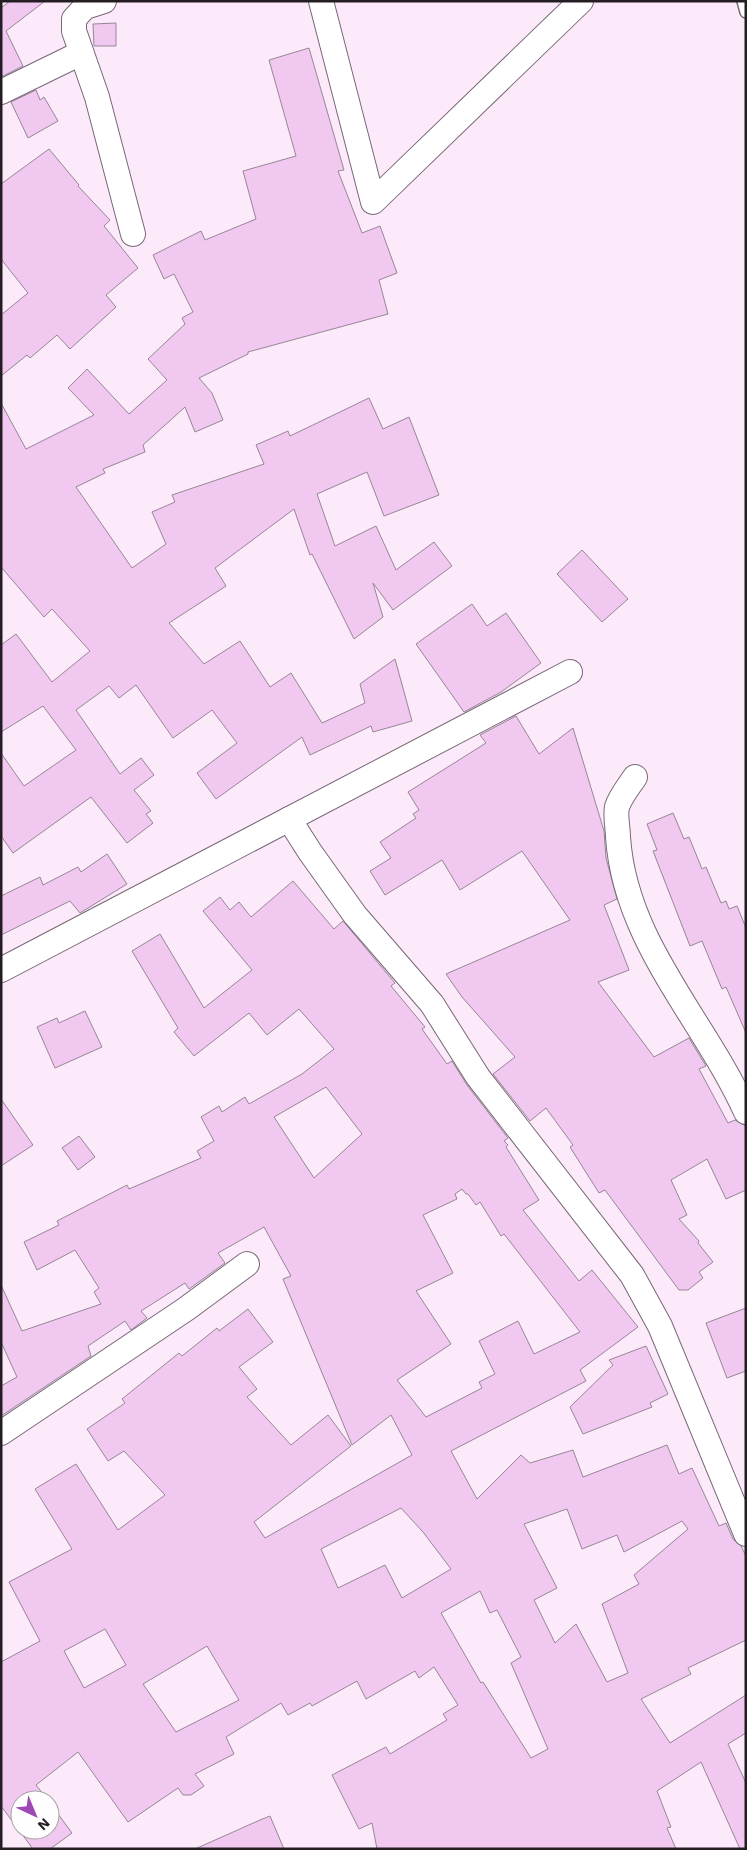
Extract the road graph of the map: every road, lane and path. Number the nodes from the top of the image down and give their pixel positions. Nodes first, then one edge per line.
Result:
1 (104, 1) edge
2 (321, 1) edge
3 (581, 1) edge
4 (743, 1) edge
5 (746, 12) edge
6 (81, 52) junction
7 (1, 92) edge
8 (133, 234) dead end
9 (570, 672) dead end
10 (635, 777) dead end
11 (289, 819) junction
12 (1, 970) edge
13 (746, 1112) edge
14 (247, 1264) dead end
15 (1, 1433) edge
16 (746, 1534) edge

1 - 6 street
2 - 3 street
4 - 5 lane
6 - 7 street
6 - 8 street
9 - 11 street
10 - 13 street
11 - 12 street
11 - 16 street
14 - 15 street

